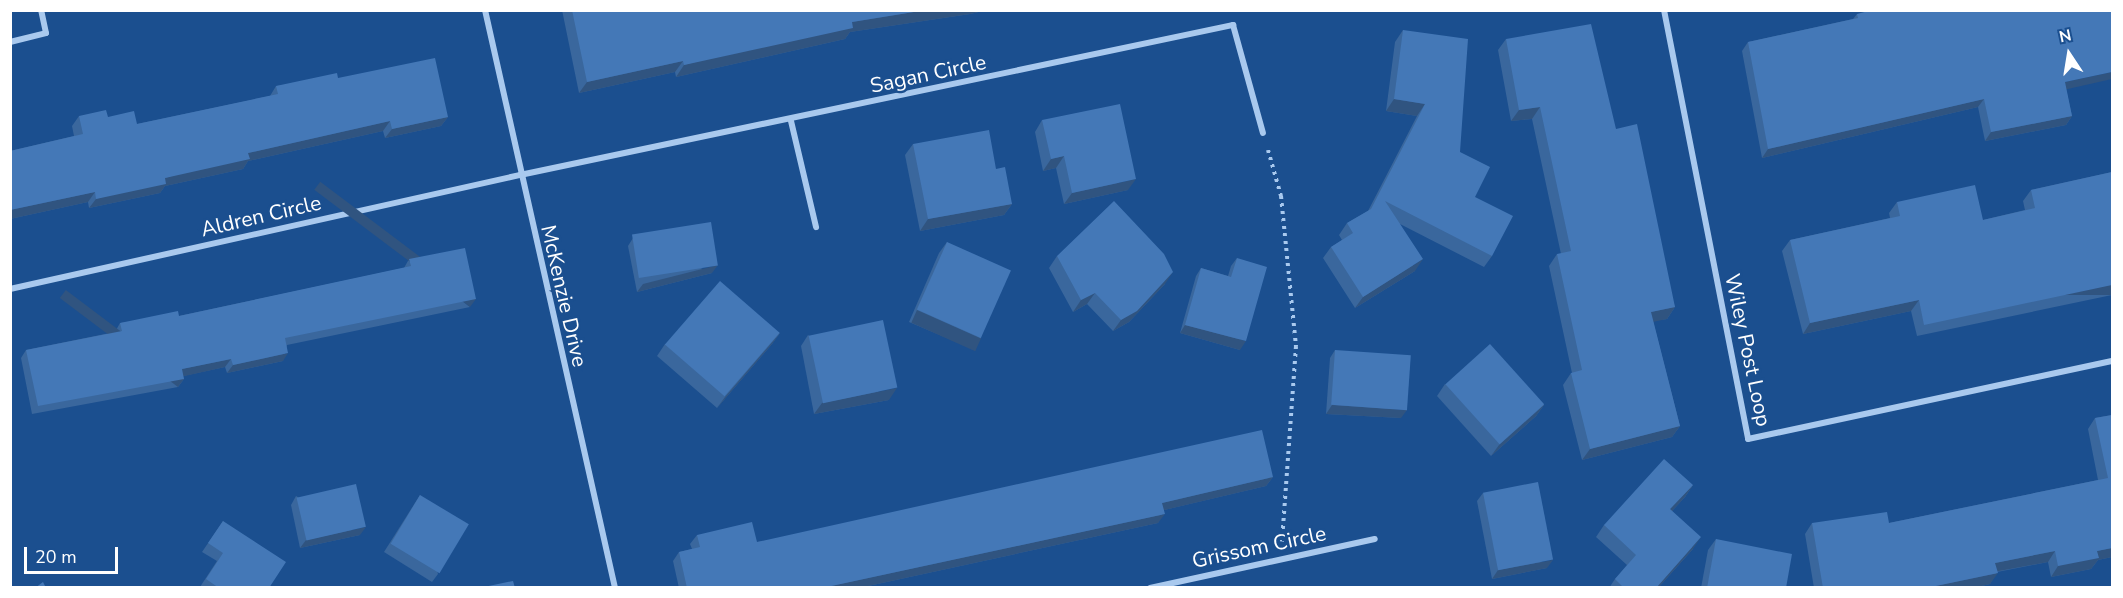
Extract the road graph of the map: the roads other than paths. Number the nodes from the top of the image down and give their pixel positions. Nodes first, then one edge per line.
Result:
1 (41, 10) edge
2 (485, 10) edge
3 (1664, 10) edge
4 (10, 42) edge
5 (791, 121) junction
6 (1263, 133) road end
7 (520, 175) junction
8 (816, 227) dead end
9 (10, 289) edge
10 (2112, 361) edge
11 (1375, 539) dead end
12 (615, 588) edge
13 (1150, 588) edge

1 - 4 street
2 - 7 street, McKenzie Drive
3 - 10 street, Wiley Post Loop
5 - 6 street, Sagan Circle
5 - 7 street, Sagan Circle
5 - 8 street
7 - 9 street, Aldren Circle
7 - 12 street, McKenzie Drive
11 - 13 street, Grissom Circle

